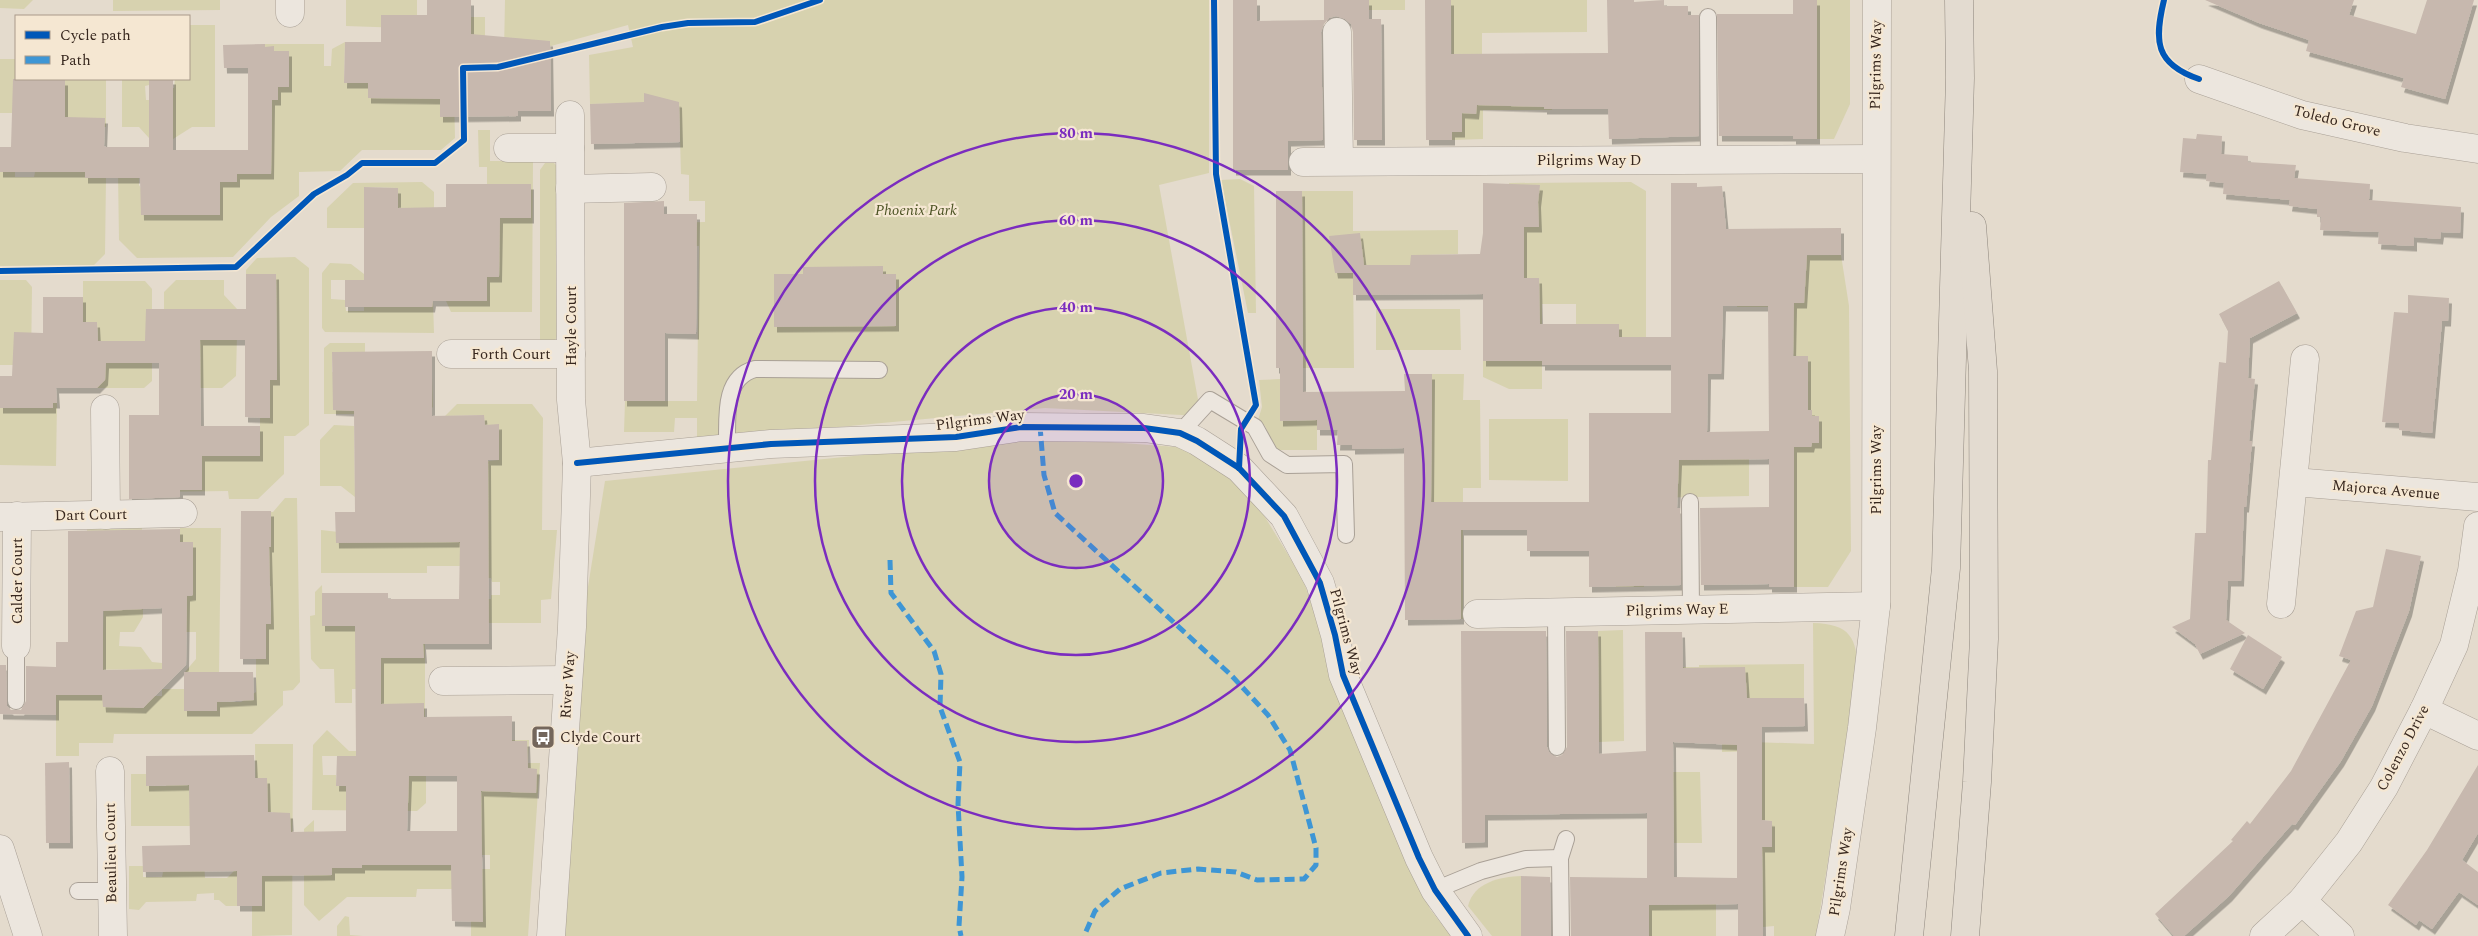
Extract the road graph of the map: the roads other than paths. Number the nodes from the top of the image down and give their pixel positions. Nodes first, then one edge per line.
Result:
1 (1877, 0) edge
2 (1959, 0) edge
3 (1708, 17) dead end
4 (1336, 32) dead end
5 (1960, 78) junction
6 (2199, 78) dead end
7 (570, 115) dead end
8 (508, 148) dead end
9 (570, 148) junction
10 (2478, 149) edge
11 (1875, 159) junction
12 (1709, 160) junction
13 (1339, 161) junction
14 (1304, 162) dead end
15 (652, 187) dead end
16 (570, 189) junction
17 (451, 354) dead end
18 (571, 354) junction
19 (2305, 360) dead end
20 (879, 370) dead end
21 (105, 409) dead end
22 (1180, 433) junction
23 (727, 449) junction
24 (577, 463) junction
25 (2294, 482) junction
26 (2478, 497) edge
27 (1690, 502) dead end
28 (183, 513) dead end
29 (106, 515) junction
30 (8, 517) edge
31 (2478, 526) edge
32 (1346, 535) dead end
33 (8, 592) edge
34 (2282, 604) dead end
35 (1876, 606) junction
36 (1691, 610) junction
37 (1556, 612) junction
38 (1477, 614) dead end
39 (16, 646) joint
40 (568, 680) junction
41 (443, 681) dead end
42 (16, 701) dead end
43 (2424, 710) junction
44 (2478, 736) edge
45 (1557, 746) dead end
46 (110, 771) dead end
47 (1566, 839) dead end
48 (0, 849) edge
49 (1560, 858) junction
50 (1435, 890) junction
51 (78, 891) dead end
52 (112, 891) junction
53 (2302, 901) junction
54 (28, 936) edge
55 (113, 936) edge
56 (551, 936) edge
57 (1468, 936) edge
58 (1560, 936) edge
59 (1830, 936) edge
60 (1909, 936) edge
61 (1965, 936) edge
62 (2264, 936) edge
63 (2340, 936) edge

1 - 11 street, Pilgrims Way
2 - 5 main road
3 - 12 lane
4 - 13 street
5 - 60 main road
5 - 61 main road
6 - 10 street, Toledo Grove
7 - 9 street, Hayle Court
8 - 9 street
9 - 16 street, Hayle Court
11 - 12 street, Pilgrims Way D
11 - 35 street, Pilgrims Way
12 - 13 street, Pilgrims Way D
13 - 14 street, Pilgrims Way D
15 - 16 street
16 - 18 street, Hayle Court
17 - 18 street, Forth Court
18 - 24 street, Hayle Court
19 - 25 street
20 - 23 lane
21 - 29 street
22 - 23 street, Pilgrims Way
22 - 32 lane
22 - 50 street, Pilgrims Way
23 - 24 street, Pilgrims Way
24 - 40 street, River Way
25 - 26 street, Majorca Avenue
25 - 34 street
27 - 36 lane
28 - 29 street, Dart Court
29 - 30 street, Dart Court
30 - 33 street, Calder Court
31 - 43 street, Colenzo Drive
33 - 39 street, Calder Court
35 - 36 street, Pilgrims Way E
35 - 59 street, Pilgrims Way
36 - 37 street, Pilgrims Way E
37 - 38 street, Pilgrims Way E
37 - 45 lane
39 - 42 lane
40 - 41 street
40 - 56 street, River Way
43 - 44 street
43 - 53 street, Colenzo Drive
46 - 52 street, Beaulieu Court
47 - 49 lane
48 - 54 street
49 - 50 lane
49 - 58 lane
50 - 57 street, Pilgrims Way
51 - 52 lane
52 - 55 street, Beaulieu Court
53 - 62 street, Colenzo Drive
53 - 63 street

